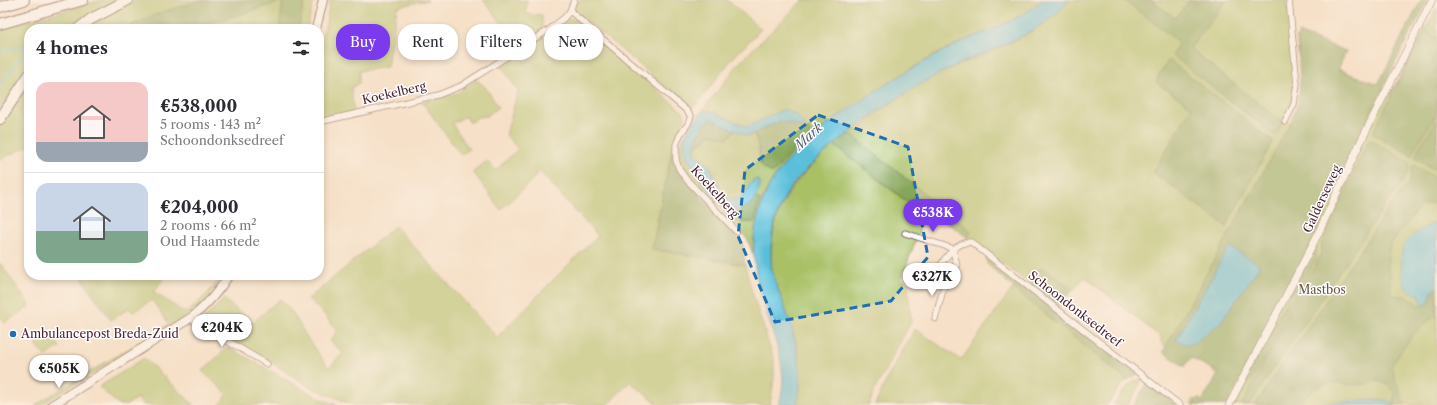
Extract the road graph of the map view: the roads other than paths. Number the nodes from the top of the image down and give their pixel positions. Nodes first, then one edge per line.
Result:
1 (24, 0) edge
2 (83, 0) edge
3 (128, 0) edge
4 (323, 0) edge
5 (574, 0) edge
6 (1289, 0) edge
7 (1432, 0) edge
8 (0, 6) edge
9 (570, 11) junction
10 (0, 24) edge
11 (84, 24) edge
12 (317, 24) edge
13 (24, 83) edge
14 (0, 119) edge
15 (324, 121) edge
16 (1286, 122) dead end
17 (736, 232) dead end
18 (905, 233) dead end
19 (954, 250) junction
20 (946, 279) junction
21 (226, 280) edge
22 (192, 317) junction
23 (935, 319) dead end
24 (267, 364) dead end
25 (52, 405) edge
26 (1180, 405) edge
27 (1229, 405) edge

1 - 8 highway
2 - 10 highway
3 - 11 highway
4 - 12 main road
5 - 9 street, Koekelberg
6 - 16 street
7 - 27 street, Galderseweg
9 - 15 street, Koekelberg
9 - 17 street, Koekelberg
13 - 14 highway
18 - 19 street
19 - 20 street
19 - 20 street
19 - 26 street, Schoondonksedreef
20 - 23 street
21 - 22 main road
22 - 24 street
22 - 25 main road

